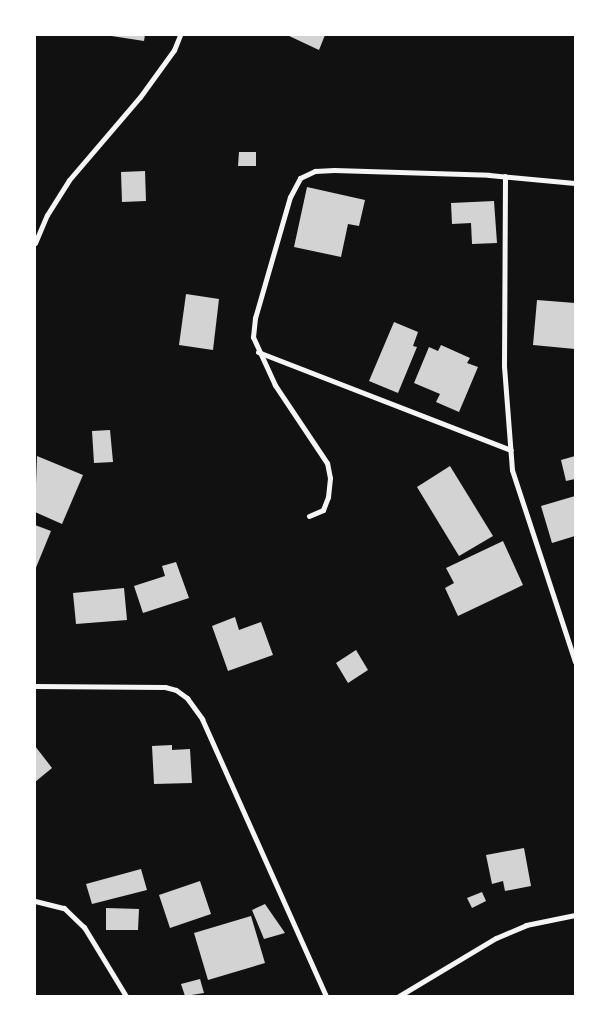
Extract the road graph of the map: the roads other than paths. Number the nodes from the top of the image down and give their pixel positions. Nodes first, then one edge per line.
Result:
1 (180, 35) edge
2 (505, 176) junction
3 (575, 183) edge
4 (35, 243) edge
5 (258, 352) junction
6 (511, 450) junction
7 (309, 516) dead end
8 (575, 662) edge
9 (35, 686) edge
10 (35, 900) edge
11 (575, 915) edge
12 (126, 996) edge
13 (326, 996) edge
14 (399, 996) edge

1 - 4 street
2 - 3 street
2 - 5 street
2 - 6 street
5 - 6 street
5 - 7 street
6 - 8 street
9 - 13 street
10 - 12 street
11 - 14 street

